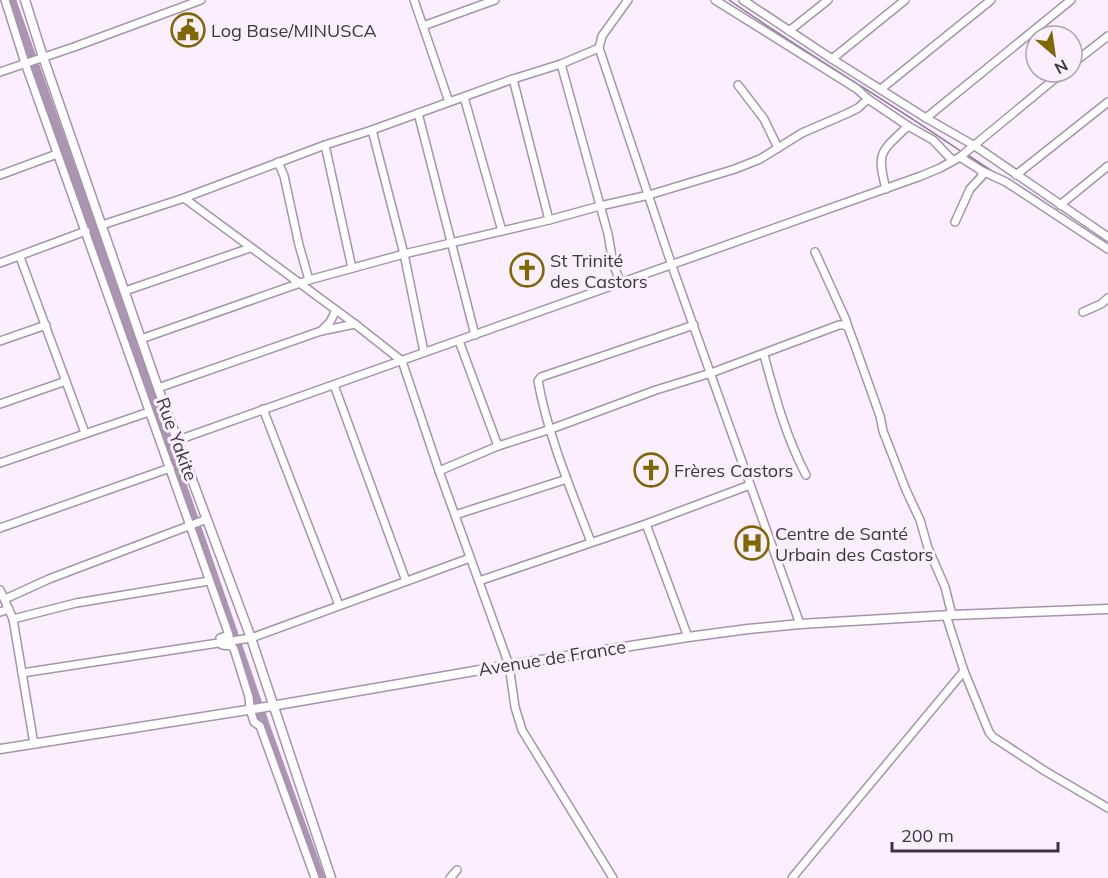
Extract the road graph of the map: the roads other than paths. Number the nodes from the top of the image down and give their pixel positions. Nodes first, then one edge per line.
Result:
1 (5, 0) edge
2 (24, 0) edge
3 (201, 0) edge
4 (414, 0) edge
5 (495, 0) edge
6 (628, 0) edge
7 (715, 0) edge
8 (828, 0) edge
9 (905, 0) edge
10 (991, 0) edge
11 (1071, 0) edge
12 (746, 1) edge
13 (423, 26) junction
14 (789, 31) junction
15 (1108, 36) edge
16 (599, 48) junction
17 (1084, 55) edge
18 (43, 57) junction
19 (832, 59) junction
20 (25, 63) junction
21 (561, 64) junction
22 (0, 72) edge
23 (513, 79) junction
24 (1049, 84) edge
25 (738, 85) dead end
26 (881, 89) junction
27 (464, 97) junction
28 (868, 99) junction
29 (448, 102) junction
30 (1108, 102) edge
31 (418, 112) junction
32 (926, 118) junction
33 (908, 126) junction
34 (372, 130) junction
35 (325, 146) junction
36 (973, 147) junction
37 (778, 148) junction
38 (57, 154) junction
39 (957, 159) junction
40 (278, 162) junction
41 (1108, 166) edge
42 (982, 171) junction
43 (0, 175) edge
44 (1016, 175) junction
45 (886, 189) junction
46 (649, 195) junction
47 (184, 198) junction
48 (1060, 205) junction
49 (600, 206) junction
50 (549, 220) junction
51 (955, 222) dead end
52 (102, 225) junction
53 (86, 231) junction
54 (502, 231) junction
55 (1106, 233) edge
56 (451, 243) junction
57 (250, 248) junction
58 (1108, 249) edge
59 (815, 252) dead end
60 (404, 255) junction
61 (20, 256) junction
62 (0, 263) edge
63 (672, 266) junction
64 (352, 268) junction
65 (309, 280) junction
66 (299, 283) junction
67 (621, 284) junction
68 (125, 291) junction
69 (1108, 298) edge
70 (336, 310) junction
71 (1083, 312) dead end
72 (355, 324) junction
73 (46, 325) junction
74 (694, 325) junction
75 (848, 327) junction
76 (321, 331) junction
77 (475, 335) junction
78 (141, 339) junction
79 (0, 341) edge
80 (459, 341) junction
81 (424, 352) junction
82 (764, 355) junction
83 (402, 361) junction
84 (711, 373) junction
85 (66, 381) junction
86 (334, 385) junction
87 (158, 388) junction
88 (0, 404) edge
89 (263, 409) junction
90 (149, 412) junction
91 (551, 429) junction
92 (85, 433) junction
93 (178, 440) junction
94 (498, 446) junction
95 (0, 464) edge
96 (170, 468) junction
97 (439, 471) junction
98 (806, 475) dead end
99 (567, 478) junction
100 (750, 484) junction
101 (455, 515) junction
102 (207, 519) junction
103 (646, 524) junction
104 (190, 525) junction
105 (0, 528) edge
106 (591, 542) junction
107 (470, 558) junction
108 (209, 581) junction
109 (406, 581) junction
110 (479, 581) junction
111 (0, 590) edge
112 (5, 599) junction
113 (339, 605) junction
114 (9, 609) junction
115 (1108, 609) edge
116 (0, 612) edge
117 (949, 615) junction
118 (13, 619) junction
119 (800, 624) junction
120 (687, 637) junction
121 (249, 638) junction
122 (220, 642) junction
123 (509, 664) junction
124 (964, 671) junction
125 (22, 674) junction
126 (270, 706) junction
127 (252, 709) junction
128 (34, 744) junction
129 (0, 749) edge
130 (1108, 808) edge
131 (457, 870) dead end
132 (315, 878) edge
133 (331, 878) edge
134 (450, 878) edge
135 (613, 878) edge
136 (792, 878) edge

1 - 20 street
2 - 18 main road, Rue Yakite
3 - 18 street
4 - 13 street
5 - 13 street
6 - 16 street
7 - 28 street
8 - 14 street
9 - 19 street
10 - 26 street
11 - 32 street
12 - 14 street
13 - 29 street
14 - 19 street
15 - 17 street
16 - 21 street
16 - 46 street
18 - 20 street
18 - 52 main road, Rue Yakite
19 - 26 street
20 - 22 street
20 - 38 street
21 - 23 street
21 - 49 street
23 - 27 street
23 - 50 street
24 - 36 street
25 - 37 street
26 - 32 street
27 - 29 street
27 - 54 street
28 - 33 street
28 - 37 street
29 - 31 street
30 - 44 street
31 - 34 street
31 - 56 street
32 - 36 street
33 - 39 street
33 - 45 street
34 - 35 street
34 - 60 street
35 - 40 street
35 - 64 street
36 - 39 street
36 - 44 street
37 - 46 street
38 - 43 street
38 - 53 street
39 - 42 street
39 - 45 street
40 - 47 street
40 - 65 street
41 - 48 street
42 - 51 street
42 - 58 street
44 - 48 street
45 - 63 street
46 - 49 street
46 - 63 street
47 - 52 street
47 - 57 street
48 - 55 street
49 - 50 street
49 - 67 street
50 - 54 street
52 - 68 main road, Rue Yakite
53 - 61 street
53 - 90 street
54 - 56 street
56 - 60 street
56 - 77 street
57 - 66 street
57 - 68 street
59 - 75 street
60 - 64 street
60 - 81 street
61 - 62 street
61 - 73 street
63 - 67 street
63 - 74 street
64 - 65 street
65 - 66 street
66 - 70 street
66 - 78 street
67 - 77 street
68 - 78 main road, Rue Yakite
69 - 71 street
70 - 72 street
70 - 76 street
72 - 76 street
72 - 83 street
73 - 79 street
73 - 85 street
74 - 84 street
74 - 91 street
75 - 82 street
75 - 117 street
76 - 87 street
77 - 80 street
78 - 87 main road, Rue Yakite
80 - 81 street
80 - 94 street
81 - 83 street
82 - 84 street
82 - 98 street
83 - 86 street
83 - 97 street
84 - 91 street
84 - 100 street
85 - 88 street
85 - 92 street
86 - 89 street
86 - 109 street
87 - 93 main road, Rue Yakite
89 - 93 street
89 - 113 street
90 - 92 street
90 - 96 street
91 - 94 street
91 - 99 street
92 - 95 street
93 - 102 main road, Rue Yakite
94 - 97 street
96 - 104 street
96 - 105 street
97 - 101 street
99 - 101 street
99 - 106 street
100 - 103 street
100 - 119 street
101 - 107 street
102 - 104 street
102 - 121 main road, Rue Yakite
103 - 106 street
103 - 120 street
104 - 108 street
104 - 112 street
106 - 110 street
107 - 109 street
107 - 110 street
108 - 118 street
108 - 122 street
109 - 113 street
110 - 123 street
111 - 112 street
112 - 114 street
113 - 121 street
114 - 116 street
114 - 118 street
115 - 117 main road, Avenue de France
117 - 119 main road, Avenue de France
117 - 124 street
118 - 125 street
119 - 120 main road, Avenue de France
120 - 123 main road, Avenue de France
121 - 122 street
121 - 126 main road, Rue Yakite
122 - 125 street
122 - 127 street
123 - 126 main road, Avenue de France
123 - 135 street
124 - 130 street
124 - 136 street
125 - 128 street
126 - 127 main road, Avenue de France
126 - 133 main road, Rue Yakite
127 - 128 main road, Avenue de France
127 - 132 street
128 - 129 main road, Avenue de France
131 - 134 street

